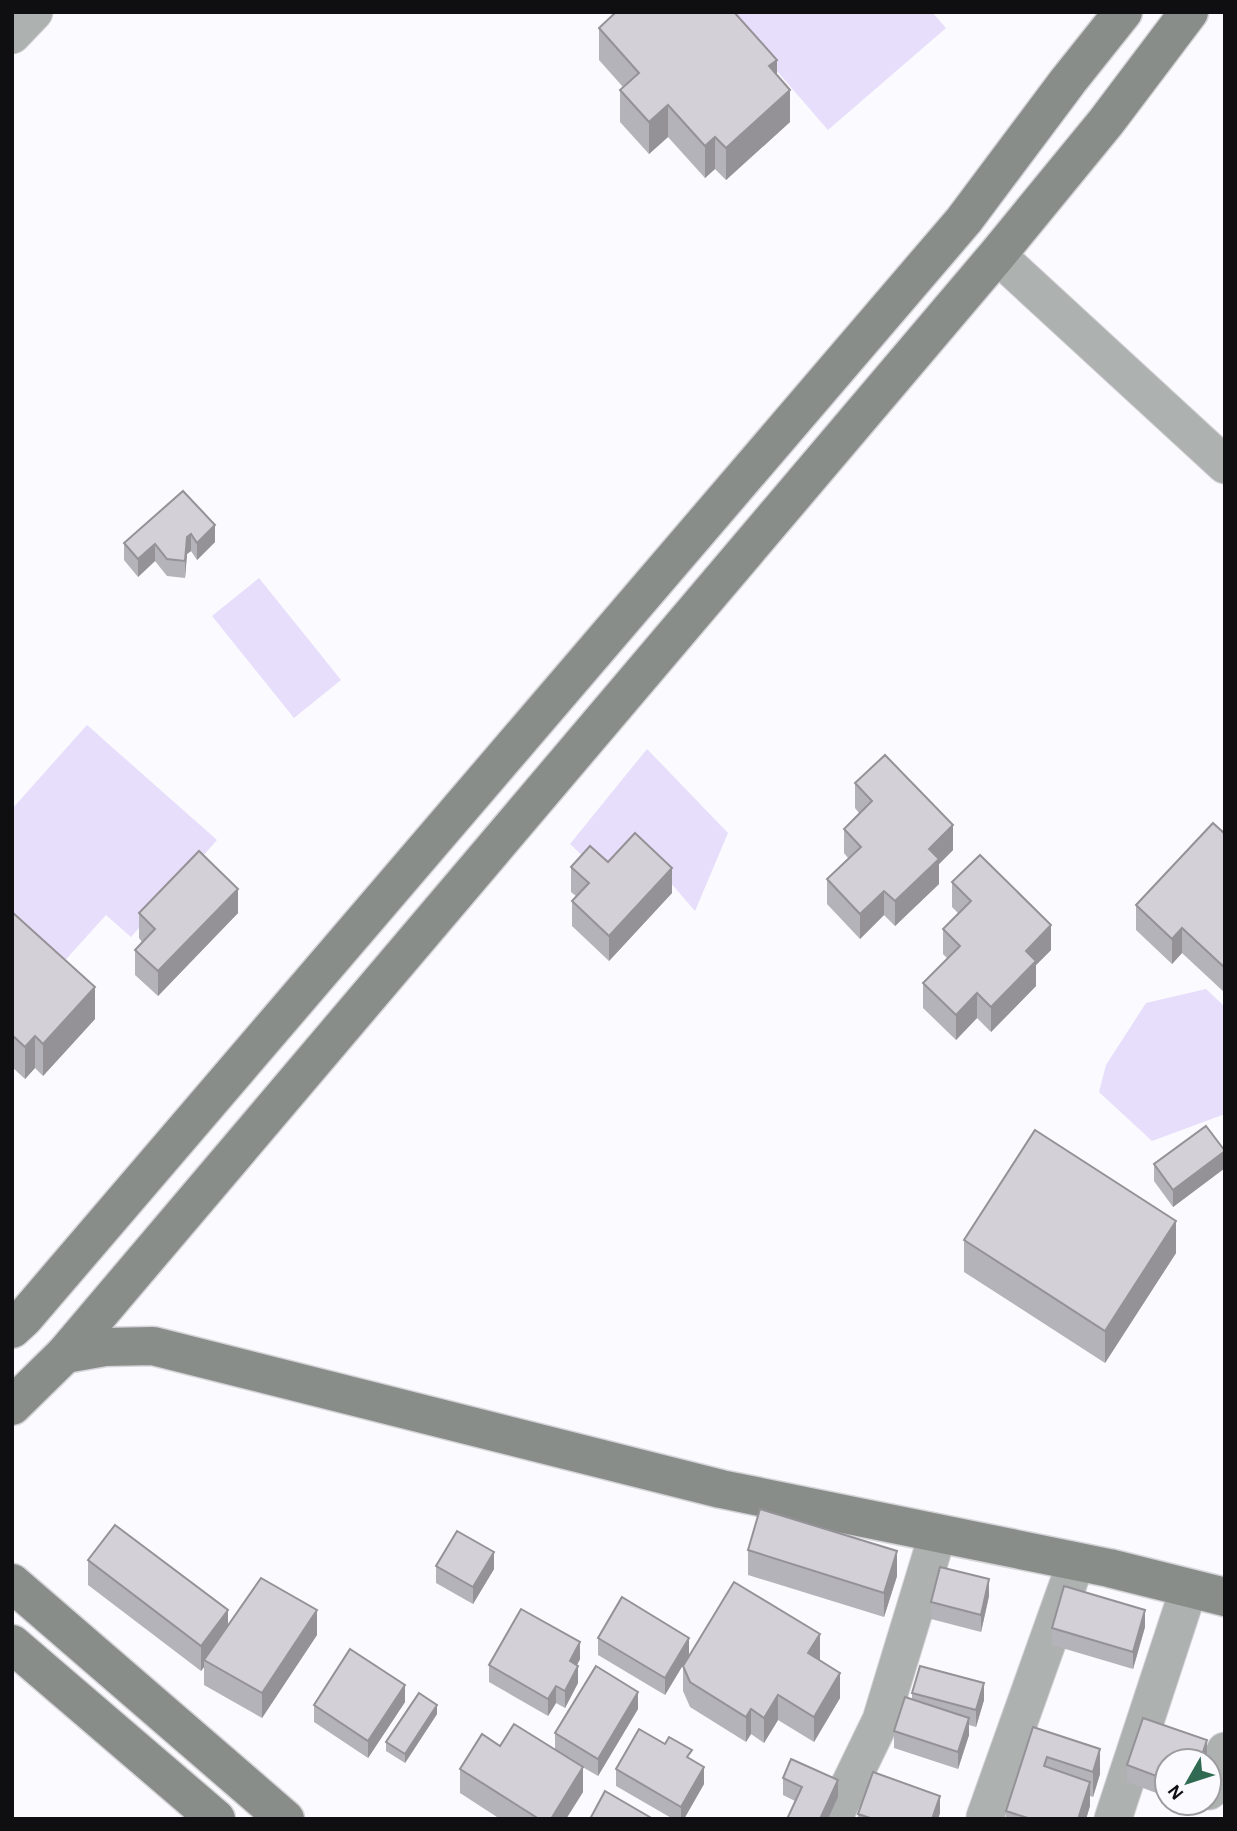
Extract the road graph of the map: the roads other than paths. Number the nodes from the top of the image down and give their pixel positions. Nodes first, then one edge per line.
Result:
1 (34, 12) edge
2 (1123, 12) edge
3 (1189, 12) edge
4 (12, 35) edge
5 (997, 255) junction
6 (1225, 464) edge
7 (12, 1329) edge
8 (65, 1354) junction
9 (12, 1406) edge
10 (938, 1533) junction
11 (1076, 1562) junction
12 (12, 1583) edge
13 (1207, 1592) edge
14 (12, 1644) edge
15 (985, 1817) edge
16 (216, 1819) edge
17 (285, 1819) edge
18 (833, 1819) edge
19 (1113, 1819) edge

1 - 4 street
2 - 7 street
3 - 5 street
5 - 6 street
5 - 8 street
8 - 9 street
8 - 10 street
10 - 11 street
10 - 18 street
11 - 13 street
11 - 15 street
12 - 17 street
13 - 19 street
14 - 16 street

